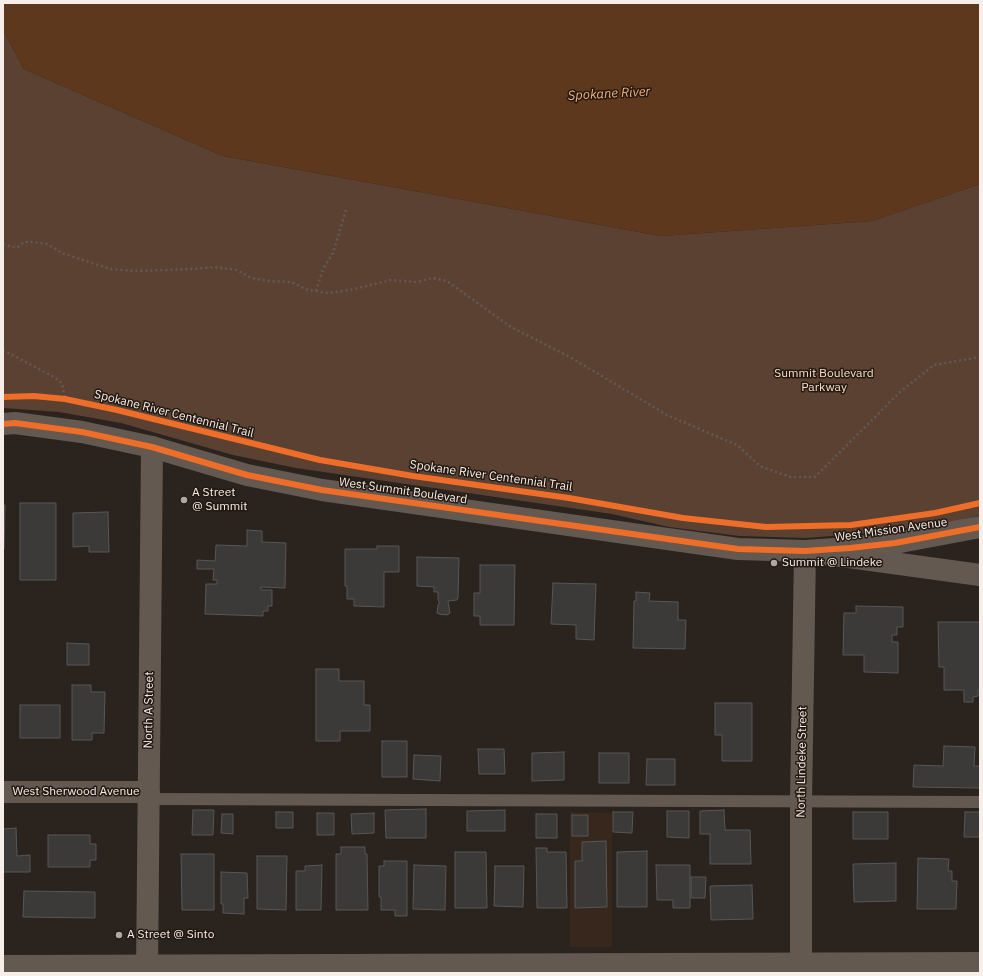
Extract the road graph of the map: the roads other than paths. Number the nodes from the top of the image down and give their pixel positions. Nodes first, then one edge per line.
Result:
1 (3, 424) edge
2 (152, 447) junction
3 (980, 527) edge
4 (805, 551) junction
5 (980, 575) edge
6 (3, 792) edge
7 (148, 795) junction
8 (801, 802) junction
9 (980, 802) edge
10 (980, 964) edge
11 (3, 966) edge
12 (801, 968) edge
13 (147, 969) edge

1 - 2 street, West Summit Boulevard
2 - 4 street, West Summit Boulevard
2 - 7 street, North A Street
3 - 4 street, West Mission Avenue
4 - 5 street
4 - 8 street, North Lindeke Street
6 - 7 street, West Sherwood Avenue
7 - 8 lane
7 - 13 street, North A Street
8 - 9 lane
8 - 12 street, North Lindeke Street
10 - 12 street
11 - 13 street
12 - 13 street

